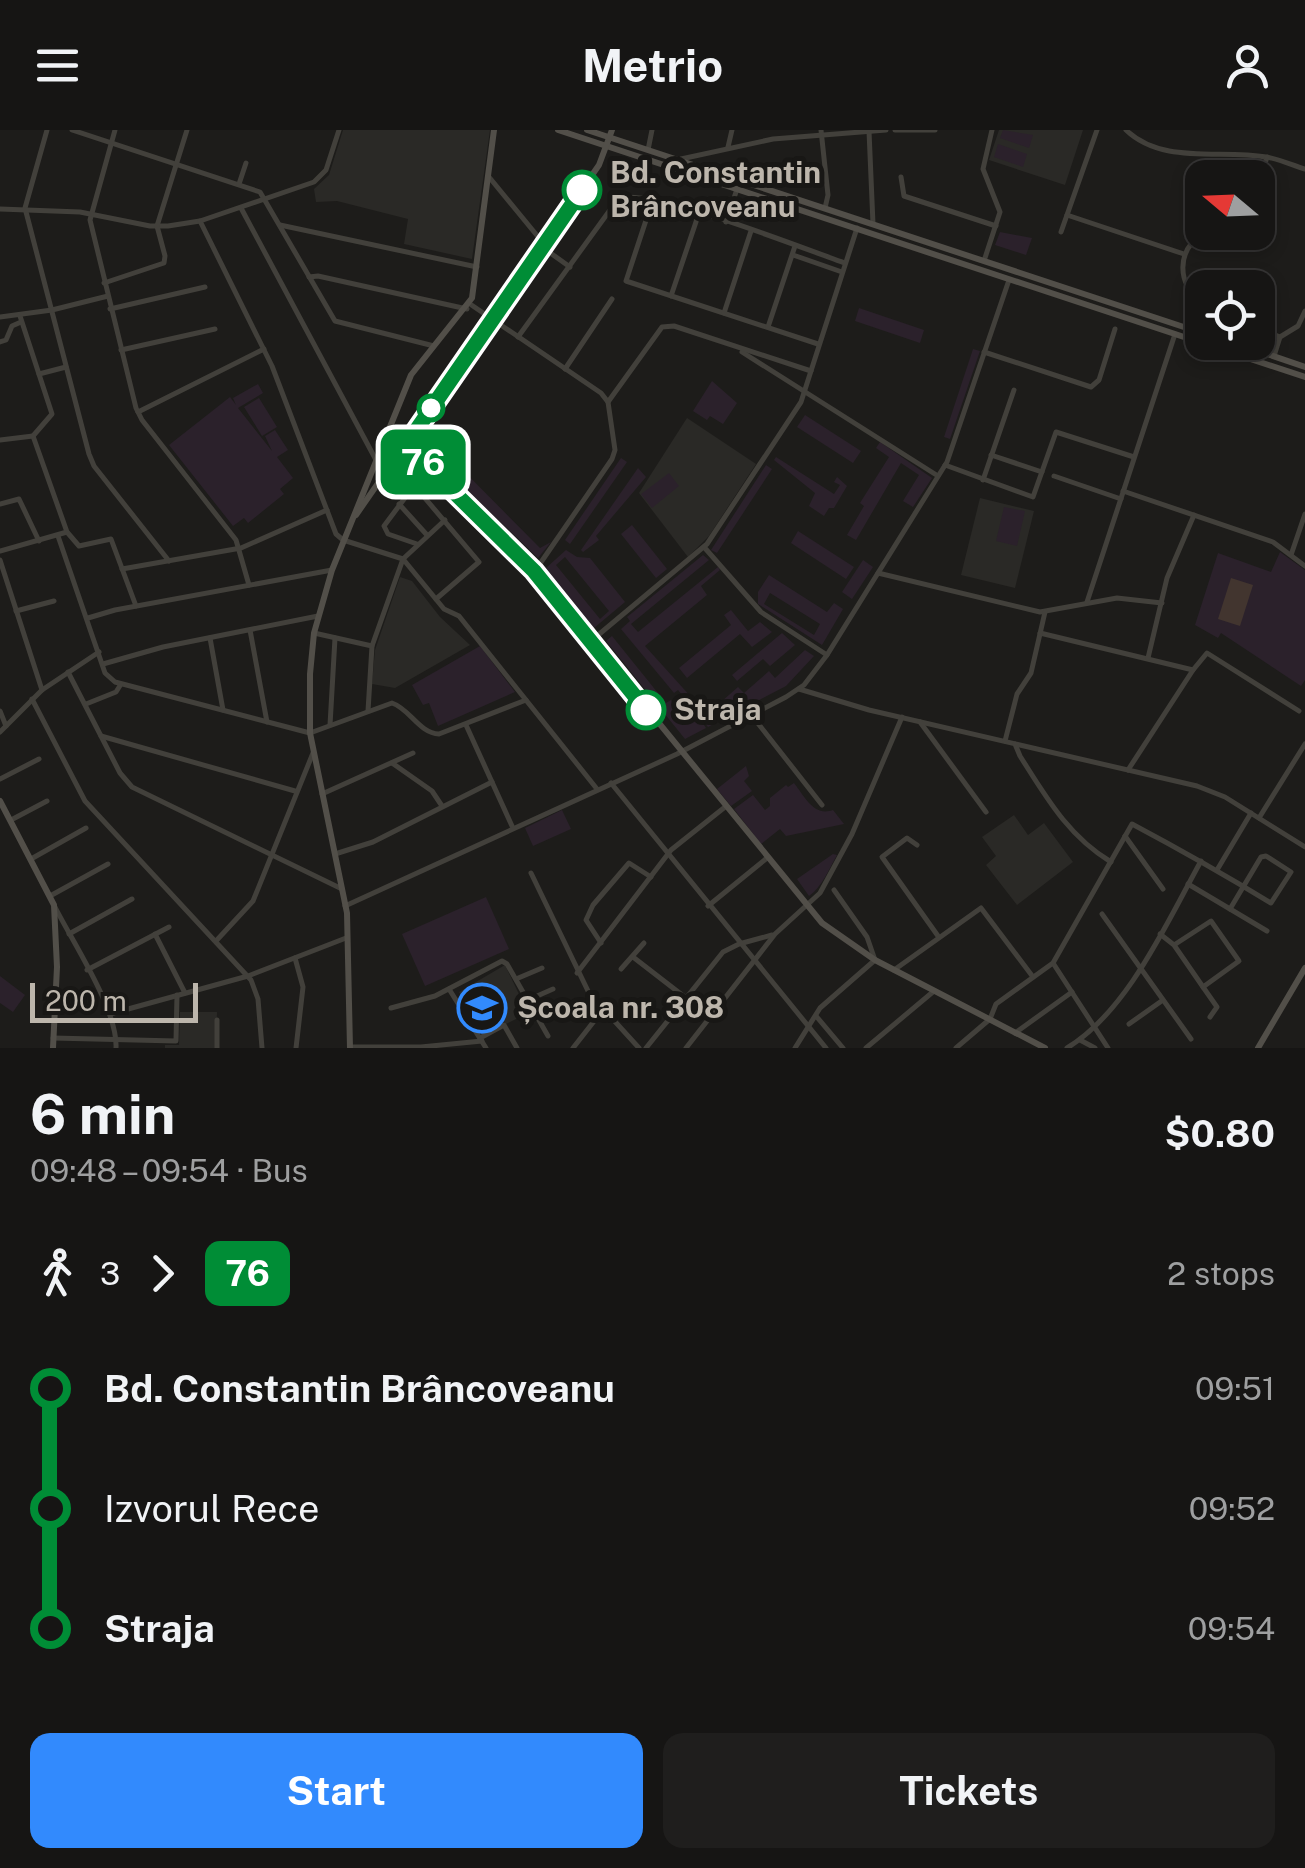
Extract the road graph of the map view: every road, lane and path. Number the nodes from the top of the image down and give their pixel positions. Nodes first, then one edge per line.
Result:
1 (47, 130) edge
2 (72, 130) edge
3 (115, 130) edge
4 (186, 130) edge
5 (339, 130) edge
6 (494, 130) edge
7 (558, 130) edge
8 (587, 130) edge
9 (652, 130) edge
10 (732, 130) edge
11 (775, 130) edge
12 (886, 130) edge
13 (895, 130) edge
14 (935, 130) edge
15 (1097, 130) edge
16 (1126, 130) edge
17 (869, 131) edge
18 (989, 131) edge
19 (821, 132) edge
20 (611, 134) edge
21 (773, 139) junction
22 (111, 142) junction
23 (607, 146) junction
24 (728, 147) junction
25 (648, 150) junction
26 (1267, 157) junction
27 (678, 160) junction
28 (1266, 160) edge
29 (246, 163) dead end
30 (176, 164) junction
31 (1305, 169) edge
32 (488, 176) junction
33 (901, 176) dead end
34 (239, 184) junction
35 (737, 189) junction
36 (266, 199) junction
37 (653, 199) junction
38 (0, 208) edge
39 (24, 208) junction
40 (241, 208) junction
41 (825, 208) junction
42 (89, 213) junction
43 (699, 213) junction
44 (1067, 215) junction
45 (200, 221) junction
46 (726, 222) junction
47 (873, 224) junction
48 (280, 225) junction
49 (157, 226) junction
50 (996, 226) junction
51 (857, 228) junction
52 (751, 231) junction
53 (1062, 232) dead end
54 (543, 246) junction
55 (795, 246) junction
56 (1186, 250) edge
57 (1184, 254) junction
58 (792, 255) junction
59 (984, 261) junction
60 (845, 263) junction
61 (477, 267) junction
62 (570, 267) junction
63 (842, 272) junction
64 (1011, 274) junction
65 (309, 277) junction
66 (104, 283) junction
67 (1185, 283) edge
68 (204, 288) dead end
69 (108, 296) junction
70 (672, 296) junction
71 (612, 300) dead end
72 (468, 306) junction
73 (110, 308) junction
74 (52, 310) junction
75 (1305, 310) edge
76 (724, 313) junction
77 (0, 317) edge
78 (21, 318) junction
79 (493, 319) junction
80 (768, 328) junction
81 (1185, 328) edge
82 (215, 329) dead end
83 (1115, 329) dead end
84 (1175, 334) junction
85 (1275, 335) edge
86 (518, 337) junction
87 (1280, 337) junction
88 (0, 342) edge
89 (818, 344) junction
90 (434, 346) junction
91 (734, 347) junction
92 (121, 350) junction
93 (264, 350) junction
94 (984, 352) junction
95 (1275, 353) edge
96 (1275, 356) edge
97 (66, 367) junction
98 (1305, 367) edge
99 (565, 368) junction
100 (810, 372) junction
101 (40, 374) junction
102 (1305, 377) edge
103 (1014, 390) dead end
104 (806, 392) junction
105 (608, 402) junction
106 (138, 412) junction
107 (389, 429) junction
108 (33, 436) junction
109 (0, 440) edge
110 (406, 445) junction
111 (991, 455) junction
112 (1134, 457) junction
113 (376, 460) junction
114 (945, 465) junction
115 (428, 467) junction
116 (1042, 472) junction
117 (938, 476) junction
118 (1054, 476) dead end
119 (983, 480) junction
120 (414, 484) junction
121 (1123, 491) junction
122 (1120, 500) junction
123 (0, 504) edge
124 (399, 504) junction
125 (326, 510) junction
126 (1305, 514) edge
127 (1194, 515) junction
128 (445, 520) junction
129 (350, 524) junction
130 (67, 532) junction
131 (427, 535) junction
132 (58, 536) junction
133 (343, 540) junction
134 (38, 541) junction
135 (417, 544) junction
136 (704, 547) junction
137 (241, 548) junction
138 (0, 552) edge
139 (1291, 556) junction
140 (402, 559) junction
141 (0, 560) edge
142 (168, 561) junction
143 (1305, 566) edge
144 (122, 570) junction
145 (332, 570) junction
146 (534, 571) junction
147 (878, 572) junction
148 (249, 585) junction
149 (436, 599) junction
150 (54, 601) dead end
151 (1087, 602) junction
152 (1162, 603) junction
153 (136, 606) junction
154 (16, 611) junction
155 (1045, 612) junction
156 (318, 616) junction
157 (88, 618) junction
158 (250, 630) junction
159 (314, 633) junction
160 (1040, 633) junction
161 (210, 638) junction
162 (335, 638) junction
163 (591, 641) junction
164 (372, 646) junction
165 (99, 652) junction
166 (826, 655) junction
167 (1148, 658) junction
168 (103, 664) junction
169 (1192, 670) junction
170 (68, 672) junction
171 (121, 684) junction
172 (800, 689) junction
173 (42, 690) junction
174 (32, 700) junction
175 (526, 700) junction
176 (85, 705) junction
177 (223, 710) junction
178 (0, 711) edge
179 (368, 711) junction
180 (1299, 711) dead end
181 (752, 716) junction
182 (902, 717) junction
183 (920, 721) junction
184 (267, 722) junction
185 (466, 724) junction
186 (6, 726) junction
187 (330, 726) junction
188 (0, 732) edge
189 (310, 734) junction
190 (101, 736) junction
191 (1004, 741) junction
192 (1015, 744) junction
193 (1305, 744) edge
194 (680, 752) junction
195 (313, 753) junction
196 (413, 754) dead end
197 (39, 759) dead end
198 (392, 763) junction
199 (1128, 770) junction
200 (0, 779) edge
201 (492, 782) junction
202 (611, 783) junction
203 (597, 790) junction
204 (296, 791) junction
205 (322, 794) junction
206 (0, 801) edge
207 (47, 801) dead end
208 (822, 805) dead end
209 (442, 806) junction
210 (725, 807) junction
211 (986, 812) dead end
212 (1251, 812) junction
213 (1259, 818) junction
214 (11, 820) junction
215 (86, 828) dead end
216 (513, 828) junction
217 (1125, 836) junction
218 (918, 845) dead end
219 (1305, 847) edge
220 (335, 854) junction
221 (272, 856) junction
222 (668, 856) junction
223 (766, 858) junction
224 (31, 859) junction
225 (1201, 861) junction
226 (1111, 862) junction
227 (108, 864) dead end
228 (1216, 870) junction
229 (530, 873) dead end
230 (652, 878) junction
231 (1188, 884) junction
232 (1244, 886) junction
233 (342, 889) junction
234 (1163, 889) dead end
235 (834, 890) dead end
236 (50, 896) junction
237 (132, 899) dead end
238 (54, 905) junction
239 (346, 906) junction
240 (708, 906) junction
241 (806, 908) junction
242 (1230, 909) junction
243 (1102, 914) dead end
244 (169, 927) dead end
245 (1267, 931) dead end
246 (68, 934) junction
247 (156, 934) junction
248 (775, 934) junction
249 (1160, 934) junction
250 (938, 936) junction
251 (349, 937) junction
252 (216, 942) junction
253 (601, 943) junction
254 (644, 943) dead end
255 (739, 944) junction
256 (1174, 946) junction
257 (633, 957) junction
258 (295, 958) junction
259 (875, 960) junction
260 (754, 962) junction
261 (1053, 963) junction
262 (542, 968) dead end
263 (1140, 968) junction
264 (1305, 968) edge
265 (620, 969) dead end
266 (88, 970) junction
267 (894, 970) junction
268 (577, 973) junction
269 (248, 976) junction
270 (1033, 977) junction
271 (516, 980) junction
272 (1203, 987) junction
273 (450, 989) junction
274 (552, 989) dead end
275 (934, 991) junction
276 (1072, 992) junction
277 (181, 994) junction
278 (686, 998) junction
279 (527, 1000) junction
280 (1163, 1000) junction
281 (391, 1008) dead end
282 (602, 1011) junction
283 (110, 1014) junction
284 (816, 1016) junction
285 (1210, 1017) dead end
286 (218, 1020) dead end
287 (990, 1020) junction
288 (1129, 1024) dead end
289 (1095, 1027) junction
290 (810, 1029) junction
291 (1015, 1032) junction
292 (548, 1036) dead end
293 (53, 1038) junction
294 (1191, 1039) dead end
295 (1080, 1040) junction
296 (483, 1042) edge
297 (117, 1044) edge
298 (350, 1047) edge
299 (1043, 1047) edge
300 (53, 1048) edge
301 (217, 1048) edge
302 (262, 1048) edge
303 (296, 1048) edge
304 (517, 1048) edge
305 (573, 1048) edge
306 (643, 1048) edge
307 (686, 1048) edge
308 (794, 1048) edge
309 (826, 1048) edge
310 (843, 1048) edge
311 (866, 1048) edge
312 (956, 1048) edge
313 (1067, 1048) edge
314 (1094, 1048) edge
315 (1108, 1048) edge
316 (1258, 1048) edge

1 - 39 street
2 - 22 street
3 - 22 street
4 - 30 street
5 - 36 street
6 - 32 street
7 - 23 street
8 - 20 street
9 - 25 street
10 - 24 street
11 - 21 street
12 - 17 street
13 - 14 street
15 - 44 street
16 - 26 street
17 - 19 street
17 - 47 street
18 - 50 street
19 - 21 street
19 - 41 street
20 - 23 street
20 - 25 street
21 - 24 street
22 - 30 street
22 - 42 street
23 - 35 street
23 - 54 street
24 - 27 street
25 - 27 street
26 - 28 street
26 - 31 street
27 - 41 street
29 - 34 street
30 - 34 street
30 - 49 street
32 - 54 street
32 - 61 street
33 - 50 street
34 - 36 street
35 - 46 street
35 - 51 street
36 - 40 street
36 - 48 street
37 - 43 street
37 - 62 street
37 - 70 street
38 - 39 street
39 - 42 street
39 - 74 street
40 - 45 street
40 - 113 street
41 - 47 street
42 - 49 street
42 - 66 street
43 - 46 street
43 - 70 street
44 - 53 street
44 - 57 street
45 - 49 street
45 - 93 street
46 - 52 street
47 - 59 street
48 - 61 street
48 - 65 street
49 - 66 street
50 - 59 street
51 - 60 street
51 - 64 street
52 - 55 street
52 - 76 street
54 - 62 street
54 - 79 street
55 - 58 street
55 - 60 street
56 - 57 street
57 - 67 street
58 - 63 street
58 - 80 street
59 - 64 street
60 - 63 street
61 - 72 street
62 - 86 street
63 - 89 street
64 - 81 street
64 - 84 street
64 - 94 street
65 - 72 street
65 - 90 street
66 - 69 street
68 - 73 street
69 - 73 street
69 - 74 street
70 - 76 street
71 - 99 street
72 - 79 street
72 - 90 street
73 - 92 street
74 - 78 street
74 - 97 street
75 - 87 street
76 - 80 street
77 - 78 street
78 - 88 street
78 - 101 street
79 - 86 street
79 - 110 street
80 - 89 street
82 - 92 street
83 - 94 street
84 - 102 street
84 - 112 street
85 - 87 street
86 - 99 street
87 - 95 street
89 - 100 street
90 - 107 street
91 - 100 street
91 - 104 street
91 - 105 street
92 - 106 street
93 - 106 street
93 - 125 street
94 - 114 street
96 - 98 street
97 - 101 street
97 - 142 street
99 - 105 street
100 - 104 street
101 - 108 street
103 - 111 street
104 - 117 street
104 - 136 street
105 - 146 street
106 - 137 street
107 - 110 street
107 - 113 street
108 - 109 street
108 - 130 street
110 - 115 street
110 - 129 street
111 - 116 street
111 - 119 street
112 - 116 street
112 - 121 street
113 - 129 street
114 - 117 street
114 - 119 street
115 - 120 street
115 - 146 street
116 - 119 street
117 - 147 street
118 - 122 street
120 - 124 street
120 - 128 street
121 - 122 street
121 - 127 street
122 - 151 street
123 - 134 street
124 - 131 street
124 - 135 street
125 - 133 street
125 - 137 street
126 - 139 street
127 - 139 street
127 - 152 street
128 - 131 street
128 - 149 street
129 - 133 street
130 - 132 street
130 - 144 street
131 - 135 street
132 - 134 street
132 - 157 street
133 - 140 street
133 - 145 street
134 - 138 street
135 - 140 street
136 - 163 street
136 - 166 street
137 - 142 street
137 - 148 street
139 - 143 street
140 - 149 street
140 - 164 street
141 - 154 street
142 - 144 street
144 - 153 street
145 - 148 street
145 - 156 street
146 - 163 street
147 - 155 street
147 - 166 street
148 - 153 street
149 - 175 street
150 - 154 street
151 - 152 street
151 - 155 street
152 - 167 street
153 - 157 street
154 - 173 street
155 - 160 street
156 - 158 street
156 - 159 street
157 - 165 street
158 - 161 street
158 - 184 street
159 - 162 street
159 - 189 street
160 - 167 street
160 - 191 street
161 - 168 street
161 - 177 street
162 - 164 street
162 - 187 street
163 - 194 street
164 - 179 street
165 - 168 street
165 - 170 street
166 - 172 street
167 - 169 street
168 - 171 street
169 - 180 street
169 - 199 street
170 - 173 street
170 - 176 street
171 - 176 street
171 - 177 street
172 - 181 street
172 - 182 street
173 - 174 street
174 - 186 street
174 - 252 street
175 - 185 street
175 - 203 street
176 - 190 street
177 - 184 street
178 - 186 street
179 - 185 street
179 - 187 street
181 - 194 street
181 - 208 street
182 - 183 street
182 - 241 street
183 - 191 street
183 - 211 street
184 - 189 street
185 - 201 street
186 - 188 street
187 - 189 street
189 - 195 street
190 - 204 street
190 - 221 street
191 - 192 street
192 - 199 street
192 - 226 street
193 - 213 street
194 - 202 street
194 - 210 street
195 - 204 street
195 - 205 street
196 - 198 street
197 - 200 street
198 - 205 street
198 - 209 street
199 - 212 street
201 - 209 street
201 - 216 street
202 - 203 street
202 - 222 street
203 - 216 street
204 - 221 street
205 - 220 street
206 - 214 street
207 - 214 street
209 - 220 street
210 - 222 street
210 - 223 street
212 - 213 street
212 - 228 street
213 - 219 street
214 - 224 street
215 - 224 street
216 - 239 street
217 - 225 street
217 - 226 street
217 - 234 street
218 - 250 street
220 - 233 street
221 - 233 street
221 - 252 street
222 - 230 street
222 - 240 street
223 - 240 street
223 - 241 street
224 - 236 street
225 - 228 street
225 - 231 street
226 - 261 street
227 - 236 street
228 - 232 street
229 - 268 street
230 - 253 street
230 - 253 street
231 - 242 street
231 - 249 street
232 - 232 street
232 - 242 street
233 - 239 street
235 - 259 street
236 - 238 street
237 - 246 street
238 - 246 street
238 - 293 street
239 - 251 street
240 - 255 street
241 - 248 street
241 - 259 street
242 - 245 street
243 - 263 street
244 - 247 street
246 - 266 street
247 - 266 street
247 - 277 street
248 - 255 street
248 - 260 street
249 - 256 street
249 - 263 street
250 - 267 street
250 - 270 street
251 - 258 street
251 - 298 street
252 - 269 street
253 - 268 street
254 - 257 street
255 - 260 street
255 - 278 street
256 - 272 street
256 - 272 street
257 - 265 street
257 - 278 street
258 - 269 street
258 - 303 street
259 - 267 street
259 - 284 street
260 - 290 street
260 - 307 street
261 - 270 street
261 - 276 street
262 - 271 street
263 - 280 street
263 - 289 street
264 - 316 street
266 - 283 street
267 - 275 street
268 - 282 street
269 - 277 street
269 - 302 street
270 - 287 street
271 - 273 street
271 - 279 street
272 - 285 street
273 - 281 street
273 - 296 street
274 - 279 street
275 - 287 street
275 - 311 street
276 - 289 street
276 - 291 street
277 - 283 street
277 - 297 street
278 - 306 street
279 - 292 street
280 - 288 street
280 - 294 street
282 - 305 street
282 - 306 street
283 - 297 street
284 - 290 street
284 - 310 street
286 - 301 street
287 - 291 street
287 - 312 street
289 - 295 street
289 - 315 street
290 - 308 street
290 - 309 street
291 - 299 street
293 - 297 street
293 - 300 street
295 - 313 street
295 - 314 street
296 - 298 street
296 - 304 street

